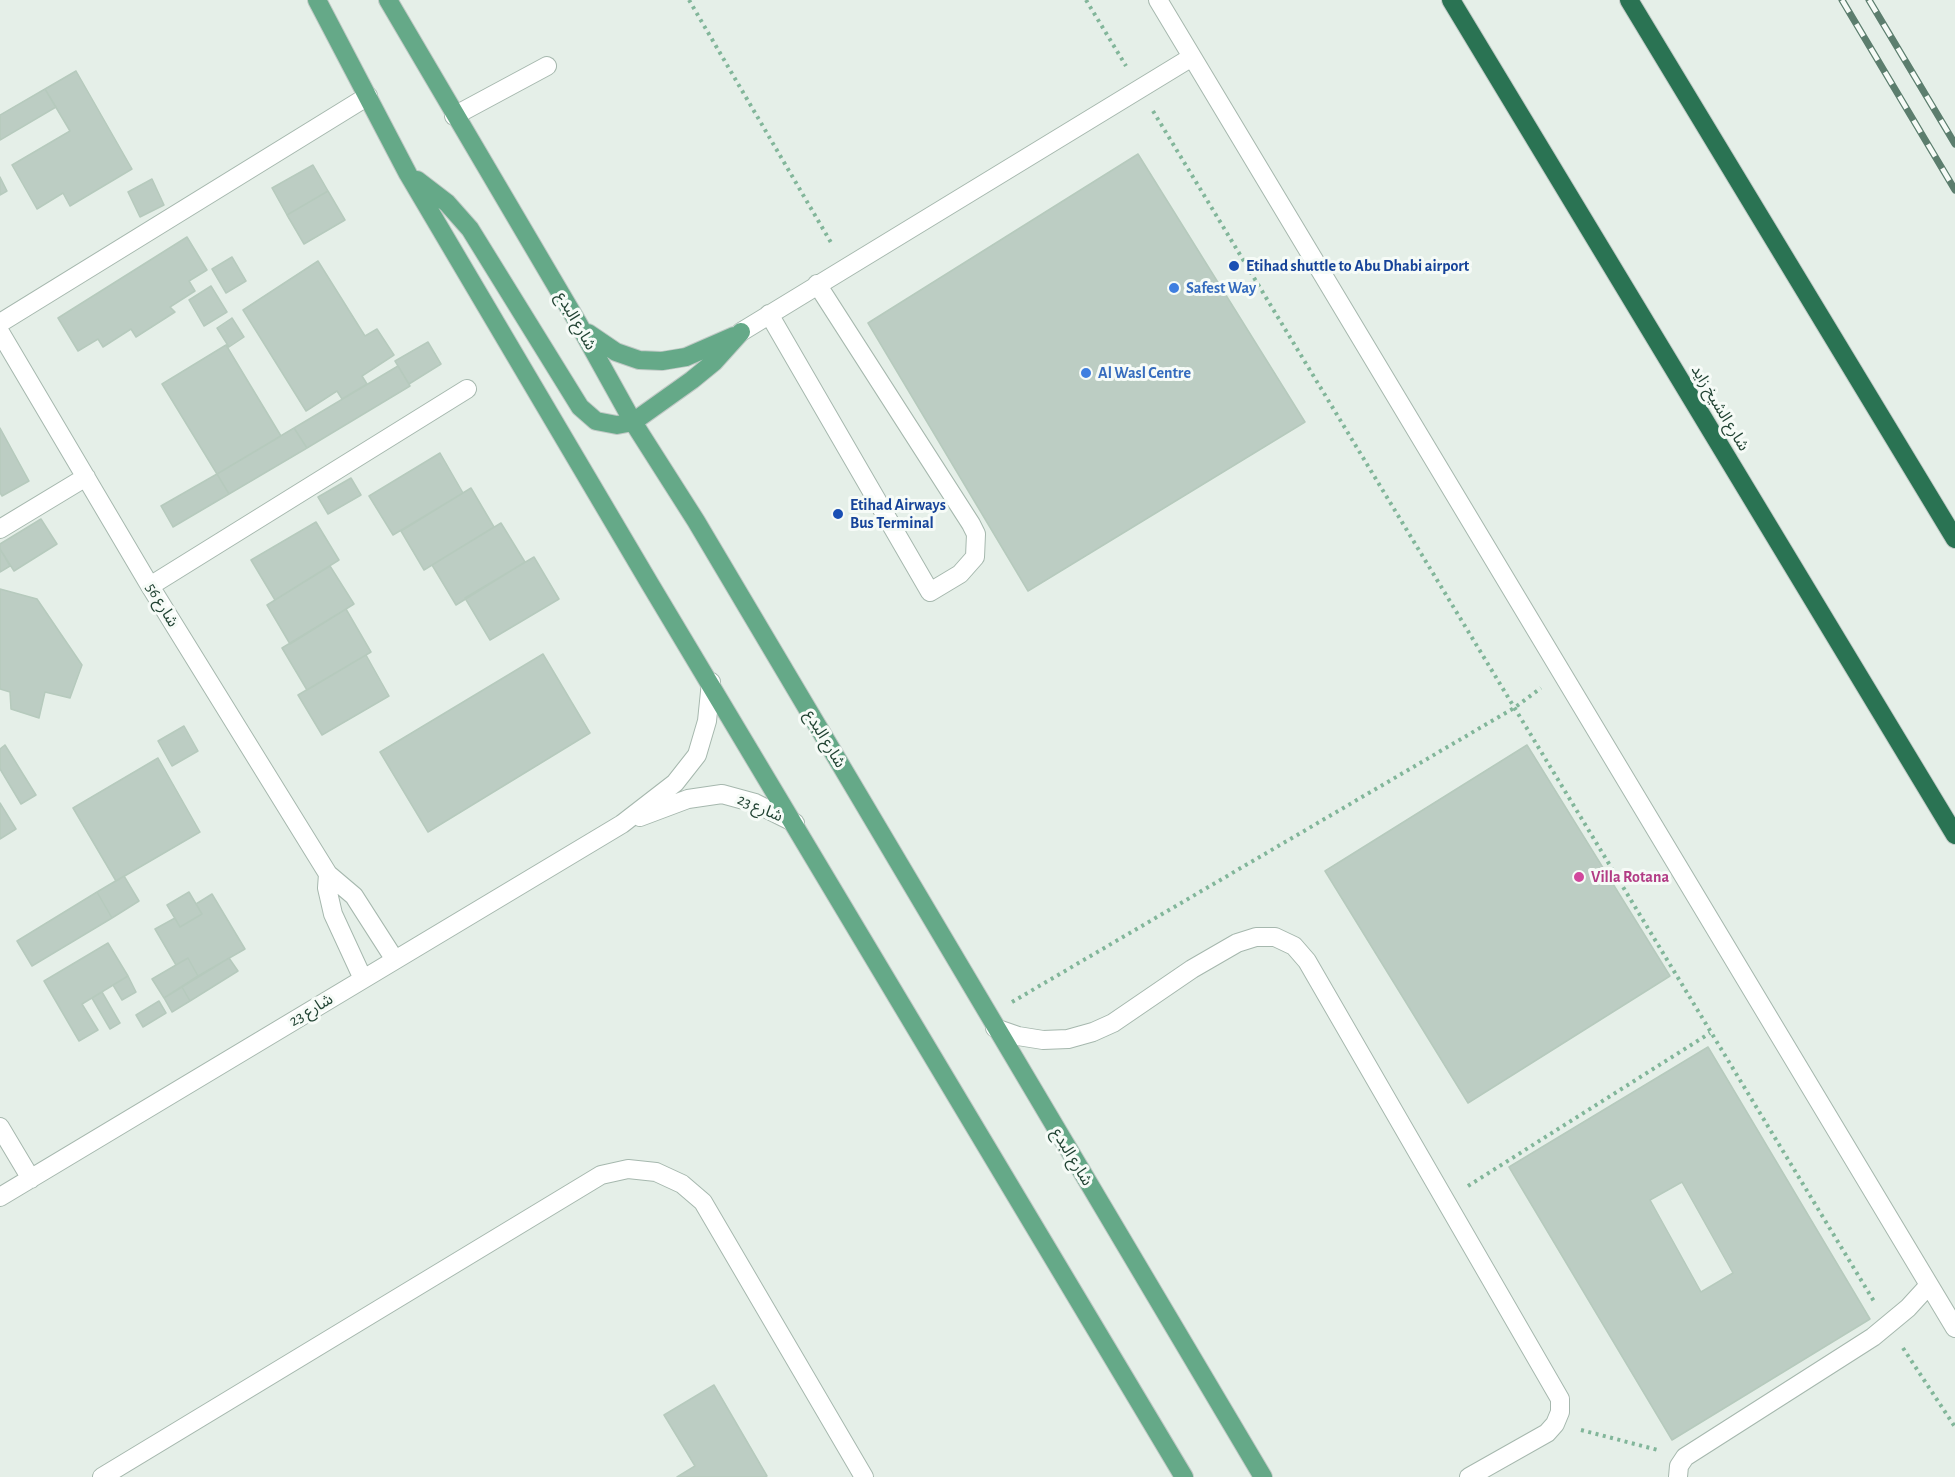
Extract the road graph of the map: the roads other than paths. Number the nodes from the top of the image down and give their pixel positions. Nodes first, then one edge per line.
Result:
1 (317, 0) edge
2 (388, 0) edge
3 (1158, 0) edge
4 (1451, 0) edge
5 (1629, 0) edge
6 (1192, 57) junction
7 (547, 66) dead end
8 (368, 96) junction
9 (454, 116) junction
10 (408, 174) junction
11 (817, 284) junction
12 (770, 314) junction
13 (0, 323) edge
14 (578, 323) junction
15 (0, 332) edge
16 (741, 332) junction
17 (467, 389) dead end
18 (633, 422) junction
19 (86, 477) junction
20 (0, 529) edge
21 (1955, 539) edge
22 (150, 586) junction
23 (711, 682) junction
24 (795, 823) junction
25 (622, 824) junction
26 (1955, 835) edge
27 (328, 874) junction
28 (395, 960) junction
29 (363, 979) junction
30 (992, 1022) junction
31 (0, 1127) edge
32 (31, 1179) junction
33 (0, 1197) edge
34 (1929, 1285) junction
35 (1955, 1328) edge
36 (102, 1477) edge
37 (864, 1477) edge
38 (1184, 1477) edge
39 (1263, 1477) edge
40 (1469, 1477) edge
41 (1678, 1477) edge

1 - 8 main road
2 - 9 main road, شارع البدع
3 - 6 street
4 - 26 highway, شارع الشيخ زايد
5 - 21 highway
6 - 11 street
6 - 34 street
7 - 9 street
8 - 10 main road
8 - 13 street
9 - 14 main road, شارع البدع
10 - 18 main road
10 - 23 main road
11 - 12 street
11 - 12 street
12 - 16 street
14 - 16 main road
14 - 18 main road, شارع البدع
15 - 19 street, شارع 56
16 - 18 main road
17 - 22 street
18 - 30 main road, شارع البدع
19 - 20 street
19 - 22 street, شارع 56
22 - 27 street, شارع 56
23 - 24 main road
23 - 25 street, شارع 23
24 - 25 street, شارع 23
24 - 38 main road
25 - 28 street, شارع 23
27 - 28 street, شارع 56
27 - 29 street, شارع 56
28 - 29 street, شارع 23
29 - 32 street, شارع 23
30 - 39 main road, شارع البدع
30 - 40 street
31 - 32 street
32 - 33 street, شارع 23
34 - 35 street
34 - 41 street
36 - 37 street

